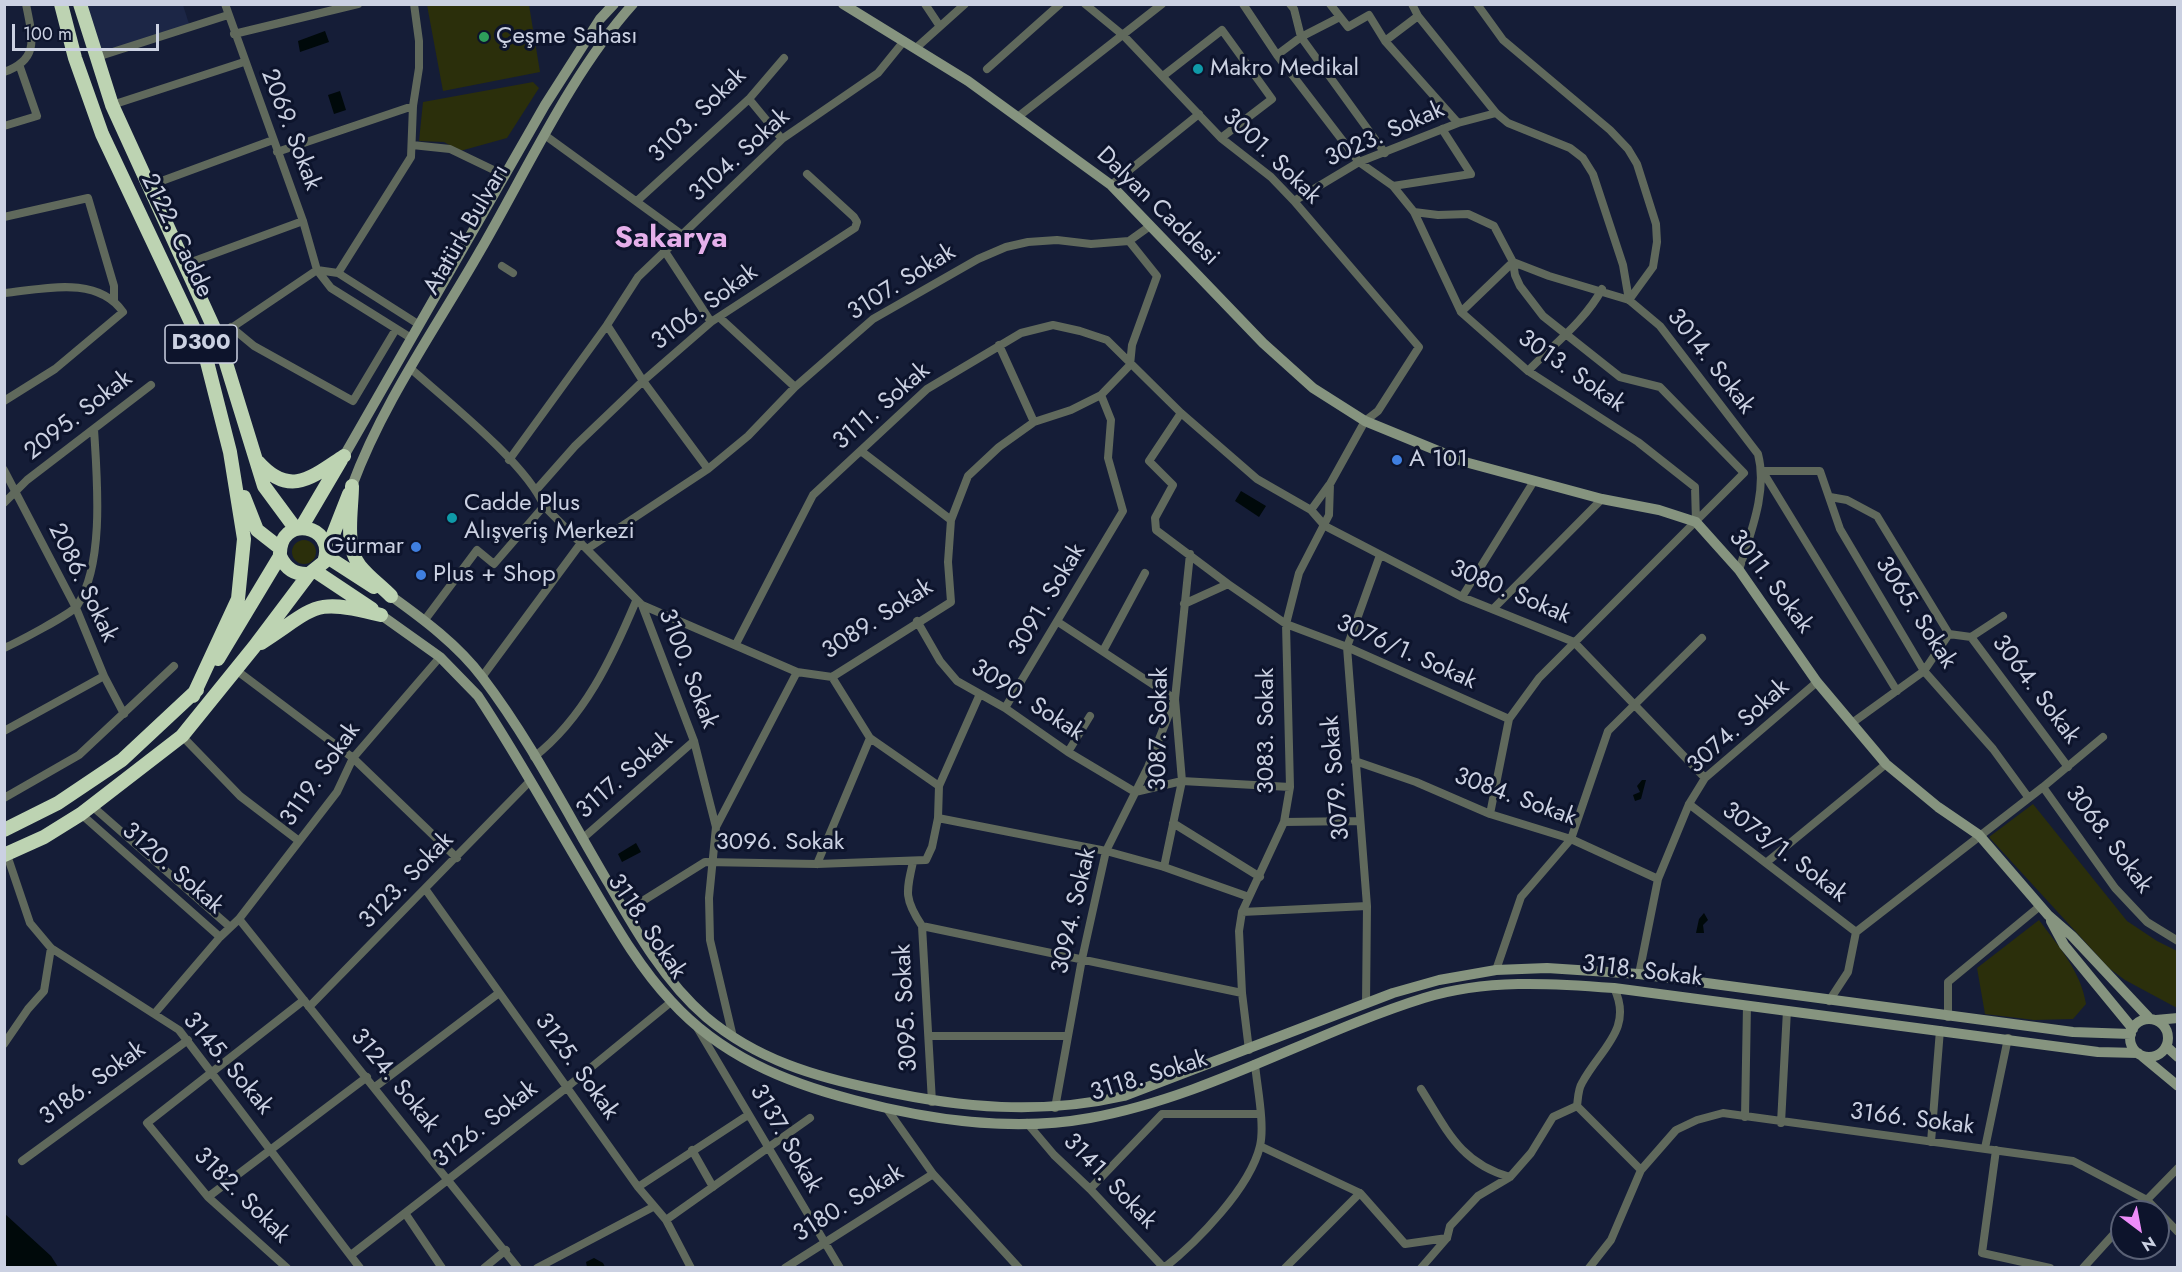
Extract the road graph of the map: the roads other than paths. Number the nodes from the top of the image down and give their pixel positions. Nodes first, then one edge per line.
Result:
1 (26, 4) edge
2 (60, 4) edge
3 (80, 4) edge
4 (225, 4) edge
5 (358, 4) edge
6 (414, 4) edge
7 (614, 4) edge
8 (633, 4) edge
9 (843, 4) edge
10 (925, 4) edge
11 (965, 4) edge
12 (1060, 4) edge
13 (1085, 4) edge
14 (1162, 4) edge
15 (1243, 4) edge
16 (1290, 4) edge
17 (1330, 4) edge
18 (1412, 4) edge
19 (1477, 4) edge
20 (228, 15) junction
21 (1418, 16) junction
22 (1340, 17) junction
23 (939, 25) junction
24 (234, 34) junction
25 (1124, 36) junction
26 (1301, 37) junction
27 (904, 41) junction
28 (1385, 41) junction
29 (916, 48) junction
30 (1277, 55) junction
31 (97, 57) junction
32 (784, 58) dead end
33 (244, 62) junction
34 (20, 67) junction
35 (987, 69) dead end
36 (4, 72) edge
37 (1163, 76) junction
38 (749, 99) junction
39 (112, 105) junction
40 (413, 106) junction
41 (1496, 113) junction
42 (1198, 114) junction
43 (1019, 116) junction
44 (1458, 123) junction
45 (4, 126) edge
46 (1442, 129) junction
47 (546, 136) junction
48 (1221, 138) junction
49 (782, 139) junction
50 (273, 140) junction
51 (412, 145) junction
52 (277, 152) junction
53 (1384, 153) junction
54 (1359, 162) junction
55 (807, 174) dead end
56 (504, 175) junction
57 (1111, 185) junction
58 (148, 186) junction
59 (1393, 186) junction
60 (638, 200) junction
61 (1294, 201) junction
62 (1414, 212) junction
63 (4, 217) edge
64 (303, 221) junction
65 (1150, 226) junction
66 (681, 234) junction
67 (1129, 241) junction
68 (664, 250) junction
69 (1513, 262) junction
70 (186, 264) junction
71 (502, 266) dead end
72 (317, 270) junction
73 (338, 273) junction
74 (513, 273) dead end
75 (1602, 290) junction
76 (4, 293) edge
77 (114, 300) junction
78 (1629, 300) junction
79 (1461, 312) junction
80 (719, 317) junction
81 (711, 322) junction
82 (418, 324) junction
83 (607, 325) junction
84 (231, 327) junction
85 (396, 329) junction
86 (1563, 334) junction
87 (218, 337) junction
88 (411, 338) junction
89 (999, 345) junction
90 (1419, 347) joint
91 (1130, 365) junction
92 (410, 368) junction
93 (1528, 371) junction
94 (643, 381) junction
95 (151, 385) dead end
96 (795, 387) junction
97 (1101, 395) junction
98 (4, 401) edge
99 (1181, 413) junction
100 (1365, 421) junction
101 (1034, 422) junction
102 (94, 429) junction
103 (861, 451) junction
104 (230, 452) junction
105 (344, 456) junction
106 (255, 459) junction
107 (509, 460) junction
108 (708, 469) junction
109 (4, 470) edge
110 (1763, 471) junction
111 (1533, 481) junction
112 (1330, 484) junction
113 (352, 486) junction
114 (537, 489) junction
115 (15, 492) junction
116 (1830, 497) junction
117 (1602, 499) junction
118 (4, 503) edge
119 (544, 506) junction
120 (1311, 510) junction
121 (951, 520) junction
122 (1696, 522) junction
123 (1325, 526) junction
124 (298, 528) junction
125 (584, 546) junction
126 (280, 552) junction
127 (326, 553) junction
128 (1190, 554) junction
129 (1380, 555) junction
130 (1739, 570) junction
131 (312, 572) junction
132 (1145, 573) dead end
133 (1228, 584) junction
134 (391, 596) junction
135 (1462, 597) junction
136 (639, 603) junction
137 (1184, 604) junction
138 (76, 608) junction
139 (1494, 608) junction
140 (381, 615) junction
141 (2003, 616) dead end
142 (424, 621) junction
143 (917, 621) junction
144 (1058, 622) junction
145 (1286, 624) junction
146 (1949, 634) junction
147 (1971, 637) junction
148 (1702, 638) dead end
149 (1575, 642) junction
150 (736, 644) junction
151 (254, 647) junction
152 (1347, 647) junction
153 (4, 648) edge
154 (1103, 651) junction
155 (440, 657) junction
156 (174, 666) dead end
157 (236, 670) junction
158 (1924, 670) junction
159 (797, 672) junction
160 (104, 676) junction
161 (482, 677) junction
162 (832, 677) junction
163 (1817, 682) junction
164 (1897, 691) junction
165 (193, 696) junction
166 (980, 696) junction
167 (1175, 699) junction
168 (1633, 706) junction
169 (1005, 708) junction
170 (124, 714) junction
171 (1090, 716) dead end
172 (1509, 719) junction
173 (1852, 723) junction
174 (4, 731) edge
175 (182, 736) junction
176 (2103, 737) dead end
177 (870, 738) junction
178 (694, 741) junction
179 (1068, 752) junction
180 (534, 757) junction
181 (353, 758) junction
182 (1355, 761) junction
183 (1886, 764) junction
184 (2068, 767) junction
185 (1705, 778) junction
186 (530, 781) junction
187 (1182, 781) junction
188 (939, 786) junction
189 (1290, 787) junction
190 (2043, 787) junction
191 (1135, 792) junction
192 (2028, 797) junction
193 (4, 798) edge
194 (1689, 804) junction
195 (87, 810) junction
196 (1490, 814) junction
197 (938, 819) junction
198 (1359, 821) junction
199 (1284, 822) junction
200 (1173, 823) junction
201 (716, 827) junction
202 (4, 830) edge
203 (1979, 835) junction
204 (582, 839) junction
205 (1571, 839) junction
206 (299, 841) junction
207 (1106, 851) junction
208 (6, 855) edge
209 (458, 858) junction
210 (913, 862) junction
211 (1767, 862) junction
212 (715, 863) junction
213 (817, 864) junction
214 (1164, 867) junction
215 (1260, 877) junction
216 (1658, 879) junction
217 (426, 890) junction
218 (1249, 897) junction
219 (1367, 906) junction
220 (2040, 906) junction
221 (625, 912) junction
222 (1242, 912) junction
223 (2048, 915) junction
224 (238, 919) junction
225 (922, 926) junction
226 (230, 927) junction
227 (1856, 932) junction
228 (220, 937) junction
229 (2178, 941) edge
230 (51, 948) junction
231 (1082, 959) junction
232 (1496, 970) junction
233 (1639, 974) junction
234 (1614, 987) junction
235 (499, 993) junction
236 (1242, 993) junction
237 (1829, 1000) junction
238 (671, 1002) junction
239 (306, 1004) junction
240 (1366, 1004) junction
241 (1747, 1005) junction
242 (1787, 1010) junction
243 (155, 1013) junction
244 (1948, 1017) junction
245 (2178, 1018) edge
246 (2153, 1019) junction
247 (698, 1029) junction
248 (1940, 1030) junction
249 (2132, 1032) junction
250 (929, 1036) junction
251 (1068, 1036) junction
252 (734, 1037) junction
253 (2008, 1038) junction
254 (188, 1040) junction
255 (2171, 1042) edge
256 (4, 1044) edge
257 (1250, 1050) junction
258 (2140, 1055) junction
259 (2178, 1057) edge
260 (1255, 1064) junction
261 (212, 1071) junction
262 (367, 1077) junction
263 (2178, 1086) edge
264 (375, 1088) junction
265 (566, 1088) junction
266 (1421, 1089) dead end
267 (932, 1102) junction
268 (1577, 1106) junction
269 (1055, 1108) junction
270 (887, 1109) junction
271 (1260, 1114) junction
272 (748, 1115) junction
273 (1745, 1117) junction
274 (810, 1118) dead end
275 (147, 1123) joint
276 (1027, 1123) junction
277 (1781, 1123) junction
278 (1930, 1142) junction
279 (1260, 1146) junction
280 (767, 1148) junction
281 (1985, 1148) junction
282 (272, 1149) junction
283 (692, 1150) junction
284 (1996, 1150) junction
285 (22, 1161) dead end
286 (2178, 1168) edge
287 (1641, 1170) junction
288 (933, 1174) junction
289 (1510, 1177) junction
290 (446, 1180) junction
291 (638, 1187) junction
292 (713, 1187) junction
293 (1090, 1189) junction
294 (1360, 1193) junction
295 (208, 1197) junction
296 (2147, 1200) joint
297 (653, 1208) junction
298 (405, 1213) junction
299 (666, 1220) junction
300 (1447, 1238) junction
301 (2110, 1238) edge
302 (823, 1243) junction
303 (506, 1250) junction
304 (351, 1255) junction
305 (1014, 1266) edge
306 (286, 1268) edge
307 (360, 1268) edge
308 (442, 1268) edge
309 (484, 1268) edge
310 (518, 1268) edge
311 (537, 1268) edge
312 (691, 1268) edge
313 (785, 1268) edge
314 (840, 1268) edge
315 (1164, 1268) edge
316 (1285, 1268) edge
317 (1422, 1268) edge
318 (1589, 1268) edge
319 (2050, 1268) edge
320 (2083, 1268) edge

1 - 34 street
2 - 104 highway, 2122. Cadde / D300
3 - 31 highway, 2122. Cadde / D300
4 - 20 street, 2069. Sokak
5 - 24 street
6 - 40 street
7 - 56 main road, Atatürk Bulvarı
8 - 47 main road, Atatürk Bulvarı
9 - 27 main road, Dalyan Caddesi
10 - 23 street
11 - 23 street
12 - 35 street
13 - 25 street, 3001. Sokak
14 - 25 street
15 - 30 street, 3013. Sokak
16 - 26 street
17 - 22 street
18 - 21 street
19 - 78 street
20 - 24 street, 2069. Sokak
20 - 31 street
21 - 28 street
21 - 41 street
22 - 26 street
22 - 28 street
23 - 29 street
24 - 33 street, 2069. Sokak
25 - 37 street, 3001. Sokak
25 - 43 street
26 - 30 street
26 - 53 street
27 - 29 main road, Dalyan Caddesi
27 - 49 street, 3104. Sokak
28 - 44 street
29 - 43 main road, Dalyan Caddesi
30 - 54 street, 3013. Sokak
31 - 39 highway, 2122. Cadde / D300
32 - 38 street, 3103. Sokak
33 - 39 street
33 - 50 street, 2069. Sokak
34 - 36 street
34 - 45 street
37 - 42 street, 3001. Sokak
37 - 48 street
38 - 49 street
38 - 60 street, 3103. Sokak
39 - 58 highway, 2122. Cadde / D300
40 - 51 street
40 - 52 street
41 - 44 street, 3023. Sokak
41 - 78 street
42 - 48 street, 3001. Sokak
42 - 57 street
43 - 57 main road, Dalyan Caddesi
44 - 46 street, 3023. Sokak
46 - 53 street, 3023. Sokak
46 - 59 street
47 - 60 street
47 - 92 main road, Atatürk Bulvarı
48 - 61 street, 3001. Sokak
49 - 66 street, 3104. Sokak
50 - 52 street, 2069. Sokak
50 - 58 street
51 - 56 street
51 - 73 street
52 - 64 street, 2069. Sokak
53 - 54 street, 3023. Sokak
54 - 59 street, 3013. Sokak
54 - 61 street, 3023. Sokak
55 - 80 street, 3106. Sokak
56 - 82 main road, Atatürk Bulvarı
57 - 65 main road, Dalyan Caddesi
58 - 70 highway, 2122. Cadde / D300
59 - 62 street, 3013. Sokak
60 - 66 street
61 - 90 street, 3001. Sokak
62 - 69 street
62 - 79 street, 3013. Sokak
63 - 77 street
64 - 70 street
64 - 72 street, 2069. Sokak
65 - 67 street
65 - 100 main road, Dalyan Caddesi
66 - 68 street, 3104. Sokak
67 - 91 street
67 - 96 street, 3107. Sokak
68 - 81 street
68 - 83 street, 3104. Sokak
69 - 75 street, 3014. Sokak
69 - 79 street
69 - 86 street
70 - 87 highway, 2122. Cadde / D300
71 - 74 street
72 - 73 street
72 - 84 street
72 - 85 street
73 - 82 street
75 - 78 street, 3014. Sokak
75 - 86 street
76 - 77 street
77 - 98 street
78 - 110 street, 3014. Sokak
79 - 93 street, 3013. Sokak
80 - 81 street, 3106. Sokak
80 - 96 street
81 - 94 street, 3106. Sokak
82 - 88 main road, Atatürk Bulvarı
83 - 94 street
83 - 107 street, 3104. Sokak
84 - 85 street
84 - 87 street
85 - 88 street
86 - 93 street
86 - 122 street
87 - 106 highway, 2122. Cadde / D300
88 - 105 main road, Atatürk Bulvarı
89 - 91 street, 3111. Sokak
89 - 101 street
89 - 103 street, 3111. Sokak
90 - 100 street, 3083. Sokak
91 - 97 street, 3089. Sokak
91 - 99 street
92 - 107 street, 3100. Sokak
92 - 113 main road, Atatürk Bulvarı
93 - 122 street, 3013. Sokak
94 - 108 street
94 - 114 street, 3106. Sokak
95 - 102 street, 2095. Sokak
96 - 108 street, 3107. Sokak
97 - 101 street, 3089. Sokak
97 - 144 street, 3091. Sokak
99 - 120 street
99 - 128 street, 3076/1. Sokak
100 - 111 main road, 3011. Sokak
100 - 112 street, 3083. Sokak
101 - 121 street, 3089. Sokak
102 - 115 street, 2095. Sokak
102 - 138 street
103 - 121 street
103 - 150 street, 3111. Sokak
104 - 126 highway
104 - 165 highway, 2122. Cadde / D300
105 - 106 highway
105 - 124 highway
106 - 124 highway, 2122. Cadde / D300
107 - 114 street, 3100. Sokak
108 - 125 street, 3107. Sokak
109 - 115 street, 2086. Sokak
110 - 116 street, 3065. Sokak
110 - 130 street
110 - 164 street
111 - 117 main road, 3011. Sokak
111 - 135 street
112 - 120 street
112 - 123 street, 3083. Sokak
113 - 127 highway
113 - 134 highway
114 - 119 street, 3100. Sokak
115 - 118 street, 2095. Sokak
115 - 138 street, 2086. Sokak
116 - 146 street
116 - 158 street, 3065. Sokak
117 - 122 main road, 3011. Sokak
117 - 139 street
119 - 125 street, 3100. Sokak
119 - 142 street
120 - 123 street
121 - 143 street, 3089. Sokak
122 - 130 main road, 3011. Sokak
122 - 149 street
123 - 129 street, 3080. Sokak
123 - 145 street, 3083. Sokak
124 - 126 highway
124 - 127 highway, D300
125 - 136 street, 3100. Sokak
125 - 161 street
126 - 131 highway
126 - 165 highway
127 - 131 highway
127 - 134 highway
128 - 133 street, 3076/1. Sokak
128 - 137 street, 3087. Sokak
129 - 135 street, 3080. Sokak
129 - 152 street, 3079. Sokak
130 - 163 main road, 3011. Sokak
131 - 140 highway
131 - 151 highway
132 - 154 street
133 - 137 street
133 - 145 street, 3076/1. Sokak
134 - 142 main road, 3118. Sokak
135 - 139 street, 3080. Sokak
136 - 150 street, 3089. Sokak
136 - 178 street, 3100. Sokak
136 - 180 street
137 - 167 street, 3087. Sokak
138 - 153 street
138 - 160 street, 2086. Sokak
139 - 149 street, 3080. Sokak
140 - 151 highway
140 - 155 main road, 3118. Sokak
141 - 147 street
142 - 161 main road, 3118. Sokak
143 - 162 street, 3089. Sokak
143 - 166 street, 3090. Sokak
144 - 154 street
144 - 169 street, 3091. Sokak
145 - 152 street, 3076/1. Sokak
145 - 189 street, 3083. Sokak
146 - 147 street
146 - 158 street
147 - 184 street, 3064. Sokak
148 - 168 street
149 - 168 street, 3080. Sokak
149 - 172 street
150 - 159 street, 3089. Sokak
151 - 157 highway
152 - 172 street, 3076/1. Sokak
152 - 182 street, 3079. Sokak
154 - 167 street
155 - 181 street, 3119. Sokak
155 - 186 main road, 3118. Sokak
156 - 170 street
157 - 175 highway
157 - 181 street
158 - 164 street
158 - 192 street, 3065. Sokak
159 - 162 street, 3089. Sokak
159 - 201 street
160 - 170 street, 2086. Sokak
160 - 174 street
161 - 180 main road, 3118. Sokak
162 - 177 street
163 - 173 main road, 3011. Sokak
163 - 185 street, 3074. Sokak
164 - 173 street
165 - 202 highway, D300
166 - 169 street, 3090. Sokak
166 - 188 street
167 - 187 street, 3087. Sokak
167 - 191 street, 3094. Sokak
168 - 185 street, 3080. Sokak
168 - 205 street
169 - 179 street, 3090. Sokak
170 - 193 street
171 - 179 street
172 - 196 street
173 - 183 main road, 3011. Sokak
175 - 195 highway
175 - 206 street
176 - 184 street
177 - 188 street
177 - 213 street
178 - 201 street, 3100. Sokak
178 - 204 street, 3117. Sokak
179 - 191 street, 3090. Sokak
180 - 204 main road, 3118. Sokak
181 - 206 street, 3119. Sokak
181 - 209 street
182 - 196 street, 3084. Sokak
182 - 198 street, 3079. Sokak
183 - 203 main road, 3011. Sokak
183 - 211 street
184 - 190 street
185 - 194 street, 3074. Sokak
186 - 209 street, 3123. Sokak
186 - 238 main road, 3118. Sokak
187 - 189 street
187 - 191 street
187 - 200 street, 3087. Sokak
188 - 197 street
189 - 199 street, 3083. Sokak
190 - 192 street, 3068. Sokak
190 - 229 street, 3068. Sokak
191 - 207 street, 3094. Sokak
192 - 203 street, 3068. Sokak
194 - 211 street, 3073/1. Sokak
194 - 216 street, 3074. Sokak
195 - 208 highway
195 - 226 street
195 - 228 street, 3120. Sokak
196 - 205 street, 3084. Sokak
197 - 207 street
197 - 210 street
198 - 199 street
198 - 219 street, 3079. Sokak
199 - 215 street, 3083. Sokak
200 - 214 street, 3087. Sokak
200 - 215 street
201 - 212 street, 3100. Sokak
203 - 220 main road, 3011. Sokak
203 - 227 street, 3068. Sokak
204 - 221 main road, 3118. Sokak
205 - 216 street, 3084. Sokak
205 - 232 street
206 - 224 street, 3119. Sokak
207 - 214 street
207 - 231 street, 3094. Sokak
208 - 230 street, 3145. Sokak
209 - 217 street, 3123. Sokak
210 - 213 street, 3096. Sokak
210 - 225 street, 3095. Sokak
211 - 227 street, 3073/1. Sokak
212 - 213 street, 3096. Sokak
212 - 221 street, 3096. Sokak
212 - 252 street, 3100. Sokak
214 - 218 street
215 - 218 street, 3083. Sokak
216 - 233 street, 3074. Sokak
217 - 235 street, 3125. Sokak
217 - 239 street, 3123. Sokak
218 - 222 street, 3083. Sokak
219 - 222 street
219 - 240 street, 3079. Sokak
220 - 223 main road, 3011. Sokak
220 - 244 street
221 - 252 main road, 3118. Sokak
222 - 236 street, 3083. Sokak
223 - 246 main road, 3011. Sokak
223 - 249 main road, 3011. Sokak
224 - 226 street, 3120. Sokak
224 - 239 street, 3124. Sokak
225 - 231 street
225 - 250 street, 3095. Sokak
226 - 228 street, 3120. Sokak
227 - 237 street
228 - 243 street
230 - 243 street, 3145. Sokak
230 - 256 street
231 - 236 street
231 - 251 street, 3094. Sokak
232 - 233 main road, 3118. Sokak
232 - 240 main road, 3118. Sokak
233 - 237 main road, 3118. Sokak
234 - 241 main road, 3118. Sokak
234 - 260 main road, 3118. Sokak
234 - 268 street
235 - 264 street
235 - 265 street, 3125. Sokak
236 - 257 street, 3083. Sokak
237 - 244 main road, 3118. Sokak
238 - 247 main road, 3118. Sokak
238 - 265 street, 3126. Sokak
239 - 261 street, 3123. Sokak
239 - 262 street, 3124. Sokak
240 - 257 main road, 3118. Sokak
241 - 242 main road, 3118. Sokak
241 - 273 street
242 - 248 main road, 3118. Sokak
242 - 277 street
243 - 254 street, 3145. Sokak
244 - 249 main road, 3118. Sokak
245 - 246 main road
246 - 249 main road
246 - 255 main road
247 - 270 main road, 3118. Sokak
247 - 272 street, 3137. Sokak
248 - 253 main road, 3118. Sokak
248 - 278 street
249 - 258 main road
250 - 251 street
250 - 267 street, 3095. Sokak
251 - 269 street, 3094. Sokak
252 - 267 main road, 3118. Sokak
253 - 258 main road, 3118. Sokak
253 - 281 street
254 - 261 street, 3145. Sokak
254 - 285 street, 3186. Sokak
255 - 258 main road
255 - 259 main road
257 - 269 main road, 3118. Sokak
258 - 263 main road
260 - 271 street
260 - 276 main road, 3118. Sokak
261 - 275 street, 3123. Sokak
261 - 282 street, 3145. Sokak
262 - 264 street, 3124. Sokak
262 - 282 street
264 - 290 street, 3124. Sokak
265 - 290 street, 3126. Sokak
265 - 291 street, 3125. Sokak
266 - 289 street
267 - 269 main road, 3118. Sokak
268 - 287 street
268 - 289 street
270 - 276 main road, 3118. Sokak
270 - 288 street
271 - 279 street
271 - 293 street
272 - 280 street, 3137. Sokak
272 - 283 street
273 - 277 street, 3166. Sokak
273 - 287 street, 3166. Sokak
274 - 280 street
275 - 295 street, 3182. Sokak
276 - 293 street, 3141. Sokak
277 - 278 street, 3166. Sokak
278 - 281 street, 3166. Sokak
279 - 294 street
279 - 315 street
280 - 292 street
280 - 302 street, 3137. Sokak
281 - 284 street, 3166. Sokak
282 - 295 street
282 - 304 street, 3145. Sokak
283 - 291 street
283 - 292 street
284 - 296 street, 3166. Sokak
284 - 319 street
286 - 296 street
287 - 318 street, 3166. Sokak
288 - 302 street, 3180. Sokak
288 - 305 street
289 - 300 street
290 - 298 street, 3126. Sokak
290 - 303 street, 3124. Sokak
291 - 297 street, 3125. Sokak
292 - 299 street
293 - 315 street, 3141. Sokak
294 - 300 street
294 - 316 street
295 - 306 street, 3182. Sokak
297 - 299 street, 3125. Sokak
297 - 311 street
298 - 304 street, 3126. Sokak
298 - 308 street
299 - 312 street, 3125. Sokak
300 - 317 street
301 - 320 street
302 - 313 street, 3180. Sokak
302 - 314 street, 3137. Sokak
303 - 309 street
303 - 310 street, 3124. Sokak
304 - 307 street, 3145. Sokak

